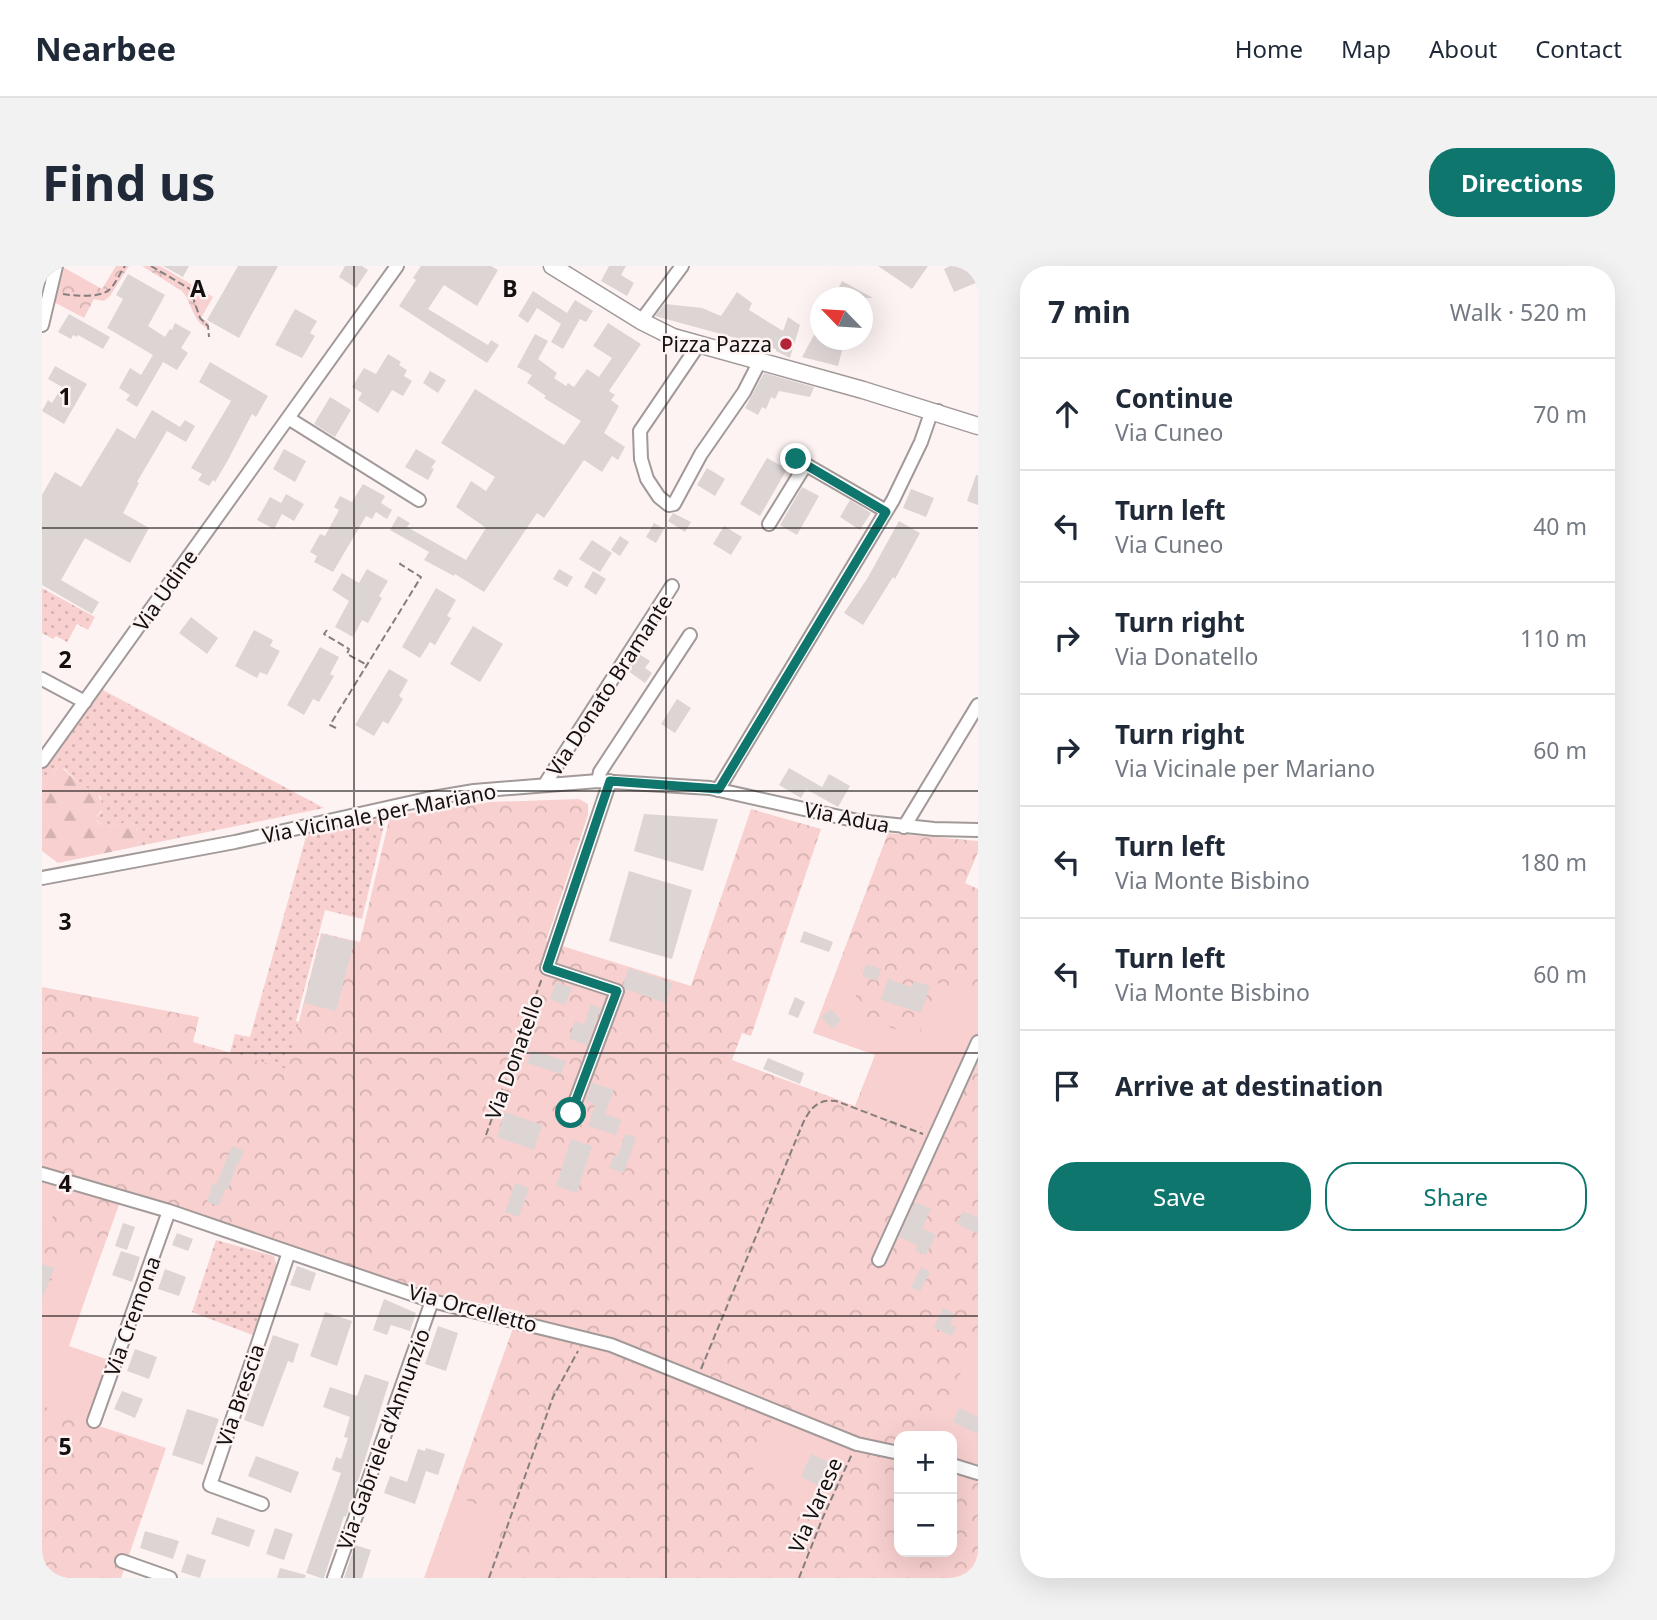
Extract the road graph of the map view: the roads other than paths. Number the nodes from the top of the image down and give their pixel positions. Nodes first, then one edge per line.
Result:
1 (55, 266) edge
2 (397, 266) edge
3 (552, 266) edge
4 (682, 266) edge
5 (641, 321) junction
6 (42, 325) edge
7 (698, 344) junction
8 (760, 361) junction
9 (863, 390) junction
10 (931, 413) junction
11 (958, 414) junction
12 (288, 418) junction
13 (978, 419) edge
14 (419, 500) dead end
15 (886, 512) junction
16 (769, 524) dead end
17 (672, 586) dead end
18 (690, 635) dead end
19 (42, 678) edge
20 (85, 702) junction
21 (978, 705) edge
22 (42, 761) edge
23 (604, 781) junction
24 (545, 784) junction
25 (719, 789) junction
26 (904, 827) junction
27 (978, 830) edge
28 (42, 877) edge
29 (978, 1042) edge
30 (571, 1113) dead end
31 (42, 1174) edge
32 (169, 1211) junction
33 (289, 1252) junction
34 (879, 1260) dead end
35 (432, 1301) junction
36 (94, 1421) dead end
37 (894, 1453) edge
38 (957, 1467) edge
39 (978, 1473) edge
40 (262, 1504) dead end
41 (122, 1561) dead end
42 (170, 1578) edge
43 (334, 1578) edge

1 - 6 street
2 - 12 street, Via Udine
3 - 5 main road
4 - 5 street
5 - 7 main road
7 - 8 main road
7 - 8 street
8 - 9 main road
9 - 10 main road
9 - 11 main road
10 - 11 street
10 - 13 main road
10 - 15 street
11 - 13 main road
12 - 14 street
12 - 20 street, Via Udine
15 - 16 street
15 - 25 street
17 - 24 street, Via Donato Bramante
18 - 23 street, Via Donatello
19 - 20 street
20 - 22 street, Via Udine
21 - 26 street
23 - 24 street, Via Vicinale per Mariano
23 - 25 street, Via Vicinale per Mariano
23 - 30 street, Via Donatello
24 - 28 street, Via Vicinale per Mariano
25 - 26 street, Via Adua
26 - 27 street, Via Adua
29 - 34 street
31 - 32 street, Via Orcelletto
32 - 33 street, Via Orcelletto
32 - 36 street, Via Cremona
33 - 35 street, Via Orcelletto
33 - 40 street, Via Brescia
35 - 37 street, Via Orcelletto
35 - 43 street, Via Gabriele d'Annunzio
38 - 39 street
41 - 42 street

